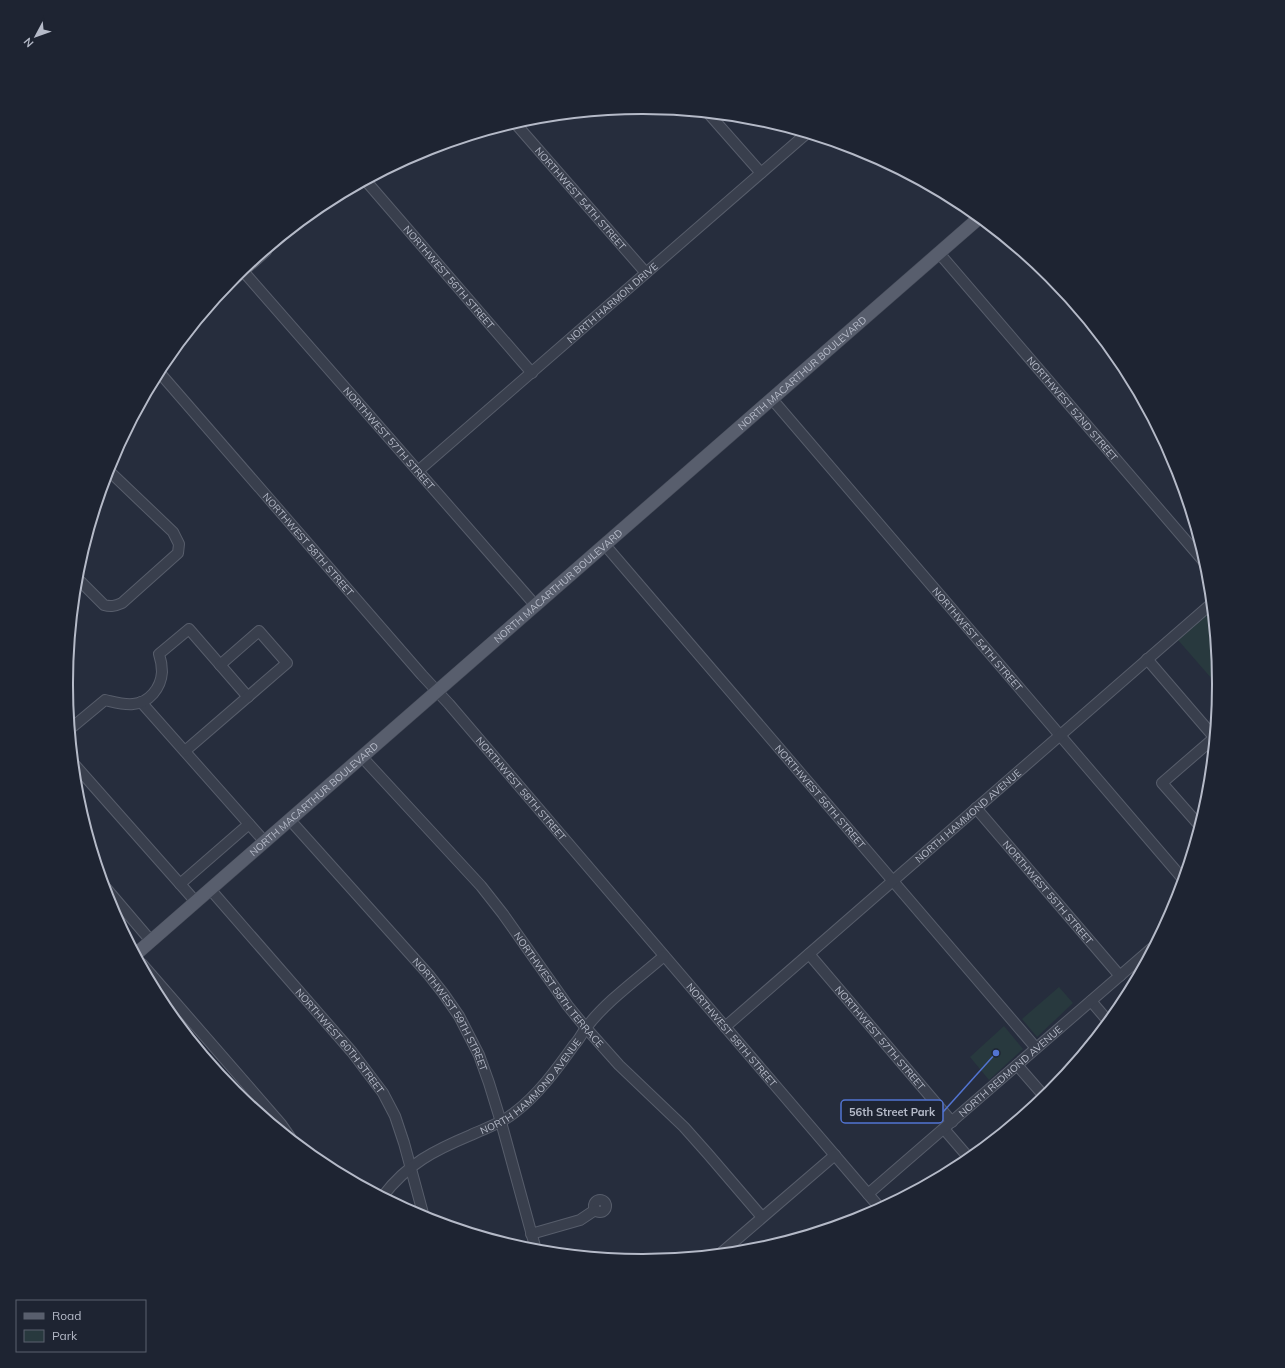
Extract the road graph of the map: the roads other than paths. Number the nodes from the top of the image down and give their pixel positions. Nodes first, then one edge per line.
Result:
1 (713, 119) edge
2 (519, 128) edge
3 (802, 138) edge
4 (761, 174) junction
5 (369, 185) edge
6 (975, 222) edge
7 (939, 253) junction
8 (646, 273) junction
9 (246, 275) edge
10 (532, 372) junction
11 (163, 377) edge
12 (772, 399) junction
13 (418, 471) junction
14 (113, 475) edge
15 (605, 545) junction
16 (1197, 553) edge
17 (82, 584) edge
18 (536, 606) junction
19 (1207, 608) edge
20 (1147, 659) junction
21 (220, 665) junction
22 (438, 692) junction
23 (248, 697) junction
24 (141, 702) junction
25 (74, 725) edge
26 (1210, 732) edge
27 (1060, 735) junction
28 (1209, 742) edge
29 (185, 751) junction
30 (362, 756) junction
31 (80, 771) edge
32 (976, 808) junction
33 (290, 820) junction
34 (1195, 820) edge
35 (249, 824) junction
36 (265, 842) junction
37 (1179, 875) edge
38 (892, 881) junction
39 (180, 884) junction
40 (210, 890) junction
41 (115, 898) edge
42 (196, 902) junction
43 (151, 941) junction
44 (140, 951) edge
45 (809, 954) junction
46 (664, 956) junction
47 (1143, 956) edge
48 (1120, 976) junction
49 (157, 981) edge
50 (1091, 1001) junction
51 (1104, 1017) edge
52 (725, 1027) junction
53 (586, 1028) junction
54 (1036, 1048) junction
55 (1018, 1065) junction
56 (1040, 1091) edge
57 (501, 1122) junction
58 (952, 1122) junction
59 (280, 1123) edge
60 (944, 1129) junction
61 (965, 1154) edge
62 (835, 1155) junction
63 (411, 1166) junction
64 (386, 1192) edge
65 (868, 1194) junction
66 (876, 1203) edge
67 (422, 1209) edge
68 (595, 1210) dead end
69 (762, 1217) junction
70 (531, 1234) junction
71 (534, 1243) edge
72 (727, 1247) edge

1 - 4 street
2 - 8 street, NORTHWEST 54TH STREET
3 - 4 street, NORTH HARMON DRIVE
4 - 8 street, NORTH HARMON DRIVE
5 - 10 street, NORTHWEST 56TH STREET
6 - 7 main road, NORTH MACARTHUR BOULEVARD
7 - 12 main road, NORTH MACARTHUR BOULEVARD
7 - 16 street, NORTHWEST 52ND STREET
8 - 10 street, NORTH HARMON DRIVE
9 - 13 street, NORTHWEST 57TH STREET
10 - 13 street, NORTH HARMON DRIVE
11 - 22 street, NORTHWEST 58TH STREET
12 - 15 main road, NORTH MACARTHUR BOULEVARD
12 - 27 street, NORTHWEST 54TH STREET
13 - 18 street, NORTHWEST 57TH STREET
14 - 17 street
15 - 18 main road, NORTH MACARTHUR BOULEVARD
15 - 38 street, NORTHWEST 56TH STREET
18 - 22 main road, NORTH MACARTHUR BOULEVARD
19 - 20 street, NORTH HAMMOND AVENUE
20 - 26 street
20 - 27 street, NORTH HAMMOND AVENUE
21 - 23 street
21 - 23 street
21 - 24 street
22 - 30 main road, NORTH MACARTHUR BOULEVARD
22 - 46 street, NORTHWEST 58TH STREET
23 - 29 street
24 - 25 street
24 - 29 street
27 - 32 street, NORTH HAMMOND AVENUE
27 - 37 street, NORTHWEST 54TH STREET
28 - 34 street
29 - 35 street
30 - 33 main road, NORTH MACARTHUR BOULEVARD
30 - 53 street, NORTHWEST 58TH TERRACE
31 - 39 street
32 - 38 street, NORTH HAMMOND AVENUE
32 - 48 street, NORTHWEST 55TH STREET
33 - 36 main road, NORTH MACARTHUR BOULEVARD
33 - 57 street, NORTHWEST 59TH STREET
35 - 36 street
35 - 39 street
36 - 40 main road, NORTH MACARTHUR BOULEVARD
38 - 45 street, NORTH HAMMOND AVENUE
38 - 54 street, NORTHWEST 56TH STREET
39 - 42 street
40 - 42 main road, NORTH MACARTHUR BOULEVARD
40 - 63 street, NORTHWEST 60TH STREET
41 - 43 street
42 - 43 main road, NORTH MACARTHUR BOULEVARD
43 - 44 main road, NORTH MACARTHUR BOULEVARD
45 - 52 street, NORTH HAMMOND AVENUE
45 - 58 street, NORTHWEST 57TH STREET
46 - 52 street, NORTHWEST 58TH STREET
46 - 53 street, NORTH HAMMOND AVENUE
47 - 48 street, NORTH REDMOND AVENUE
48 - 50 street, NORTH REDMOND AVENUE
49 - 59 street
50 - 51 street
50 - 54 street, NORTH REDMOND AVENUE
52 - 62 street, NORTHWEST 58TH STREET
53 - 57 street, NORTH HAMMOND AVENUE
53 - 69 street, NORTHWEST 58TH TERRACE
54 - 55 street, NORTH REDMOND AVENUE
55 - 56 street
55 - 58 street, NORTH REDMOND AVENUE
57 - 63 street, NORTH HAMMOND AVENUE
57 - 70 street, NORTHWEST 59TH STREET
58 - 60 street, NORTH REDMOND AVENUE
60 - 61 street
60 - 65 street, NORTH REDMOND AVENUE
62 - 65 street, NORTHWEST 58TH STREET
62 - 69 street
63 - 64 street, NORTH HAMMOND AVENUE
63 - 67 street, NORTHWEST 60TH STREET
65 - 66 street, NORTHWEST 58TH STREET
68 - 70 street
69 - 72 street
70 - 71 street, NORTHWEST 59TH STREET

